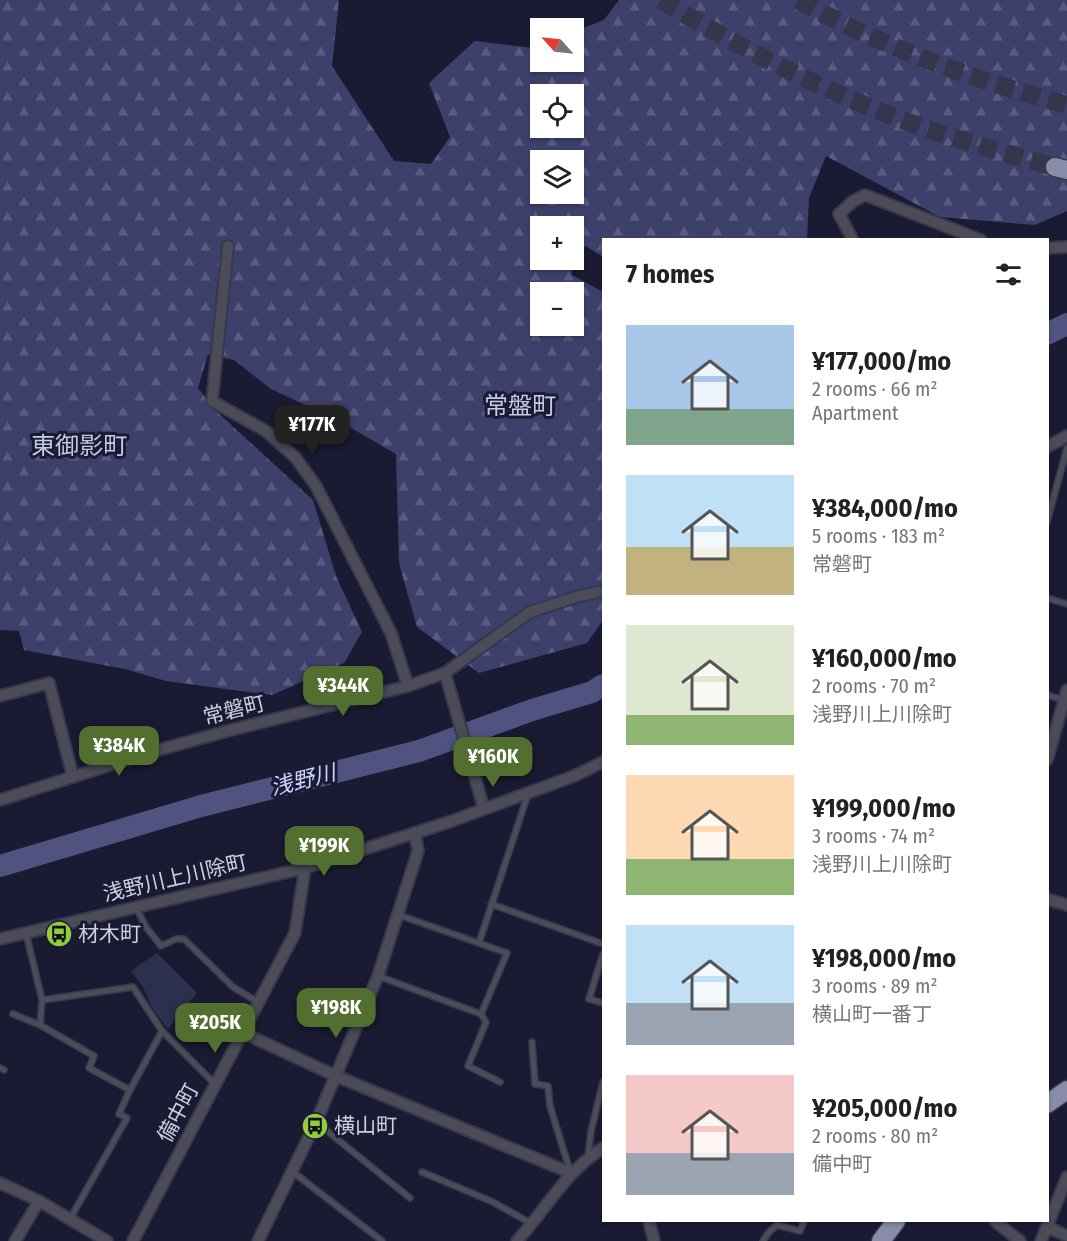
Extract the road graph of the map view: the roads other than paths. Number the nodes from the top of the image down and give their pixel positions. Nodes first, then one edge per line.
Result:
1 (852, 238) edge
2 (976, 238) edge
3 (228, 246) dead end
4 (1067, 246) edge
5 (1049, 248) edge
6 (1067, 436) edge
7 (1049, 446) edge
8 (1067, 448) edge
9 (1049, 515) edge
10 (602, 591) edge
11 (1049, 599) edge
12 (1067, 604) edge
13 (445, 673) junction
14 (408, 686) junction
15 (1049, 695) edge
16 (1066, 695) edge
17 (0, 696) edge
18 (1049, 752) edge
19 (602, 762) edge
20 (73, 777) junction
21 (529, 792) junction
22 (0, 800) edge
23 (484, 809) junction
24 (415, 833) junction
25 (305, 868) junction
26 (1049, 900) edge
27 (492, 904) junction
28 (1067, 905) edge
29 (136, 907) junction
30 (399, 915) junction
31 (26, 932) junction
32 (0, 939) edge
33 (479, 943) junction
34 (602, 944) edge
35 (602, 957) edge
36 (378, 976) junction
37 (42, 1000) junction
38 (260, 1003) junction
39 (602, 1003) edge
40 (13, 1014) dead end
41 (481, 1014) junction
42 (40, 1025) junction
43 (162, 1030) junction
44 (243, 1033) junction
45 (532, 1042) dead end
46 (336, 1076) junction
47 (500, 1082) dead end
48 (215, 1084) junction
49 (602, 1086) edge
50 (130, 1090) junction
51 (1067, 1090) edge
52 (1049, 1103) edge
53 (316, 1122) junction
54 (602, 1149) edge
55 (588, 1157) junction
56 (293, 1172) junction
57 (422, 1172) dead end
58 (571, 1173) junction
59 (1067, 1177) edge
60 (0, 1183) edge
61 (410, 1198) dead end
62 (39, 1201) junction
63 (70, 1219) junction
64 (649, 1222) edge
65 (804, 1222) edge
66 (895, 1222) edge
67 (996, 1222) edge
68 (532, 1224) junction
69 (1047, 1227) junction
70 (1067, 1236) edge
71 (520, 1240) edge
72 (15, 1241) edge
73 (107, 1241) edge
74 (133, 1241) edge
75 (258, 1241) edge
76 (382, 1241) edge
77 (654, 1241) edge
78 (763, 1241) edge
79 (881, 1241) edge
80 (1020, 1241) edge
81 (1041, 1241) edge

1 - 2 street
3 - 14 street
4 - 5 street
6 - 7 street
8 - 9 lane
10 - 13 street, 常磐町
11 - 12 lane
13 - 14 street, 常磐町
13 - 23 street
14 - 20 street, 常磐町
15 - 16 lane
16 - 18 street
17 - 20 street
19 - 21 street, 浅野川上川除町
20 - 22 street, 常磐町
21 - 23 street, 浅野川上川除町
21 - 27 lane
23 - 24 street, 浅野川上川除町
24 - 25 street, 浅野川上川除町
24 - 30 street
25 - 29 street, 浅野川上川除町
25 - 38 street, 備中町
26 - 28 street
27 - 33 lane
27 - 34 lane
29 - 31 street, 浅野川上川除町
29 - 38 lane
30 - 33 lane
30 - 36 street
31 - 32 street, 浅野川上川除町
31 - 37 lane
33 - 41 lane
35 - 39 lane
36 - 41 lane
36 - 46 street
37 - 42 lane
37 - 43 lane
38 - 44 street, 備中町
40 - 42 lane
41 - 47 lane
42 - 50 lane
43 - 48 lane
43 - 50 lane
44 - 46 street
44 - 48 street, 備中町
45 - 58 lane
46 - 53 street
46 - 58 street
48 - 74 street, 備中町
49 - 55 lane
50 - 63 lane
51 - 52 highway
53 - 56 street
53 - 61 lane
54 - 55 street
55 - 58 street
56 - 75 street
56 - 76 lane
57 - 68 lane
58 - 68 street
59 - 69 street
60 - 62 street
62 - 63 street
62 - 72 street
63 - 73 street
64 - 77 street
65 - 78 lane
66 - 79 highway
67 - 80 street
68 - 71 street
69 - 70 street
69 - 81 street

